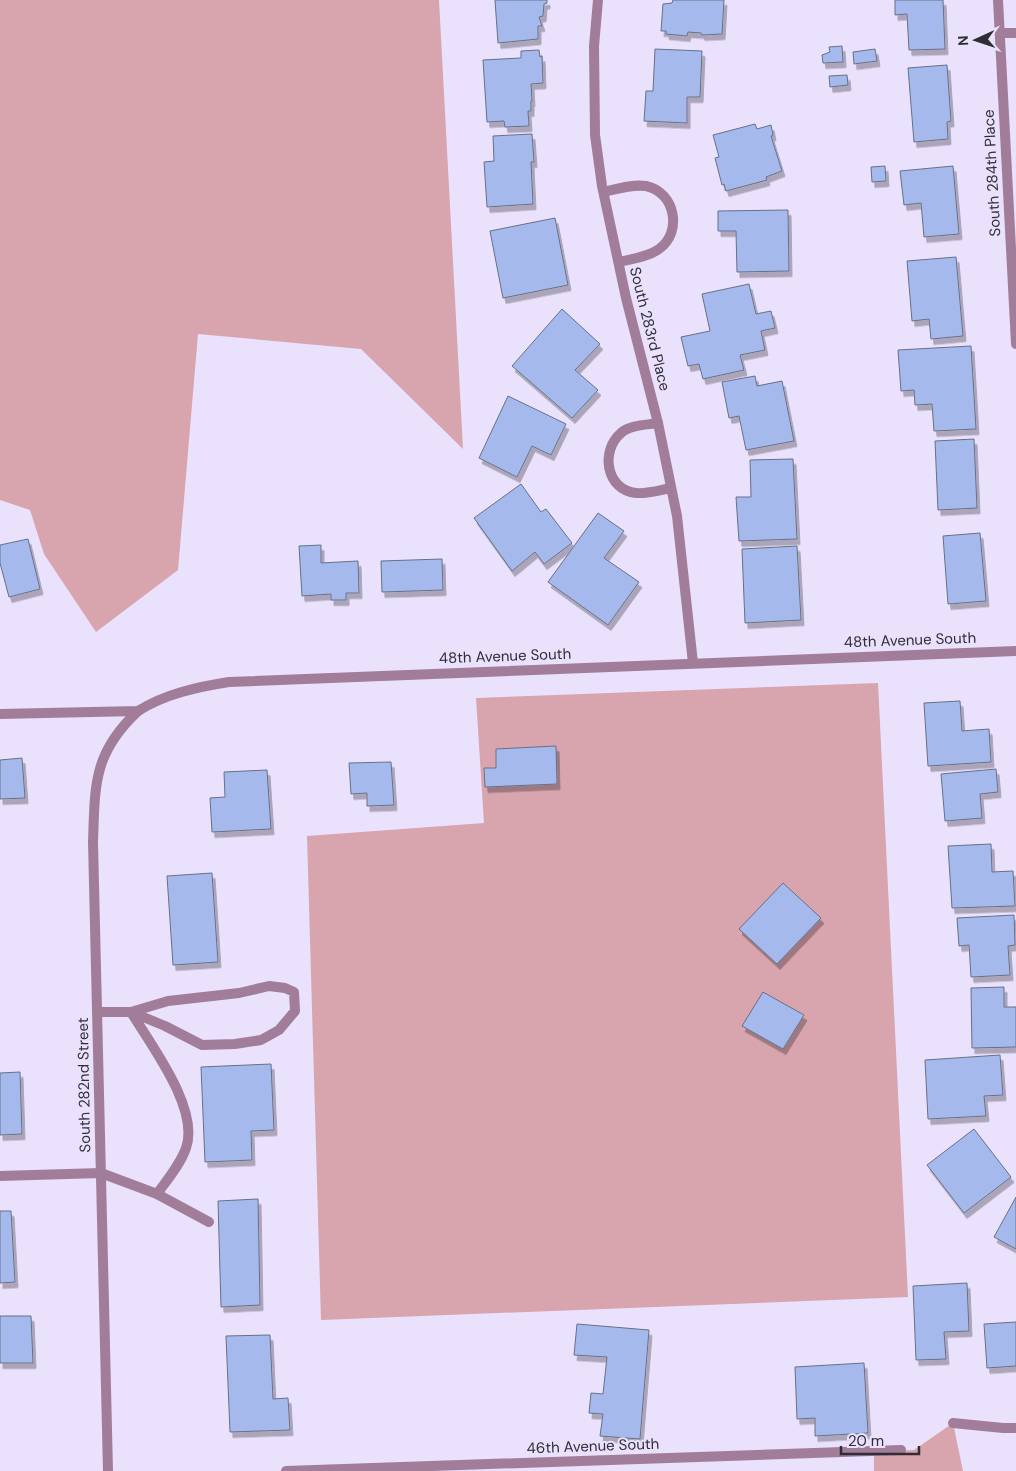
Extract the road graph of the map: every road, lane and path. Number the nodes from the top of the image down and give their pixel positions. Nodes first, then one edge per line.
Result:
1 (598, 0) edge
2 (998, 0) edge
3 (1016, 32) edge
4 (1000, 33) junction
5 (604, 192) junction
6 (619, 262) junction
7 (1016, 335) edge
8 (1016, 344) edge
9 (658, 423) junction
10 (671, 488) junction
11 (1016, 651) edge
12 (693, 663) junction
13 (138, 711) junction
14 (0, 714) edge
15 (97, 1012) junction
16 (131, 1012) junction
17 (101, 1173) junction
18 (0, 1176) edge
19 (157, 1194) junction
20 (209, 1222) dead end
21 (953, 1423) dead end
22 (1016, 1428) edge
23 (902, 1450) dead end
24 (108, 1471) edge
25 (286, 1471) edge

1 - 5 street, South 283rd Place
2 - 4 street, South 284th Place
3 - 4 street
4 - 7 street, South 284th Place
5 - 6 street, South 283rd Place
5 - 6 street
6 - 9 street, South 283rd Place
7 - 8 street, South 284th Place
9 - 10 street, South 283rd Place
9 - 10 street
10 - 12 street, South 283rd Place
11 - 12 street, 48th Avenue South
12 - 13 street, 48th Avenue South
13 - 14 street, 48th Avenue South
13 - 15 street, South 282nd Street
15 - 16 street
15 - 17 street, South 282nd Street
16 - 16 street
16 - 19 street
17 - 18 street
17 - 19 street
17 - 24 street, South 282nd Street
19 - 20 street
21 - 22 street
23 - 25 street, 46th Avenue South

